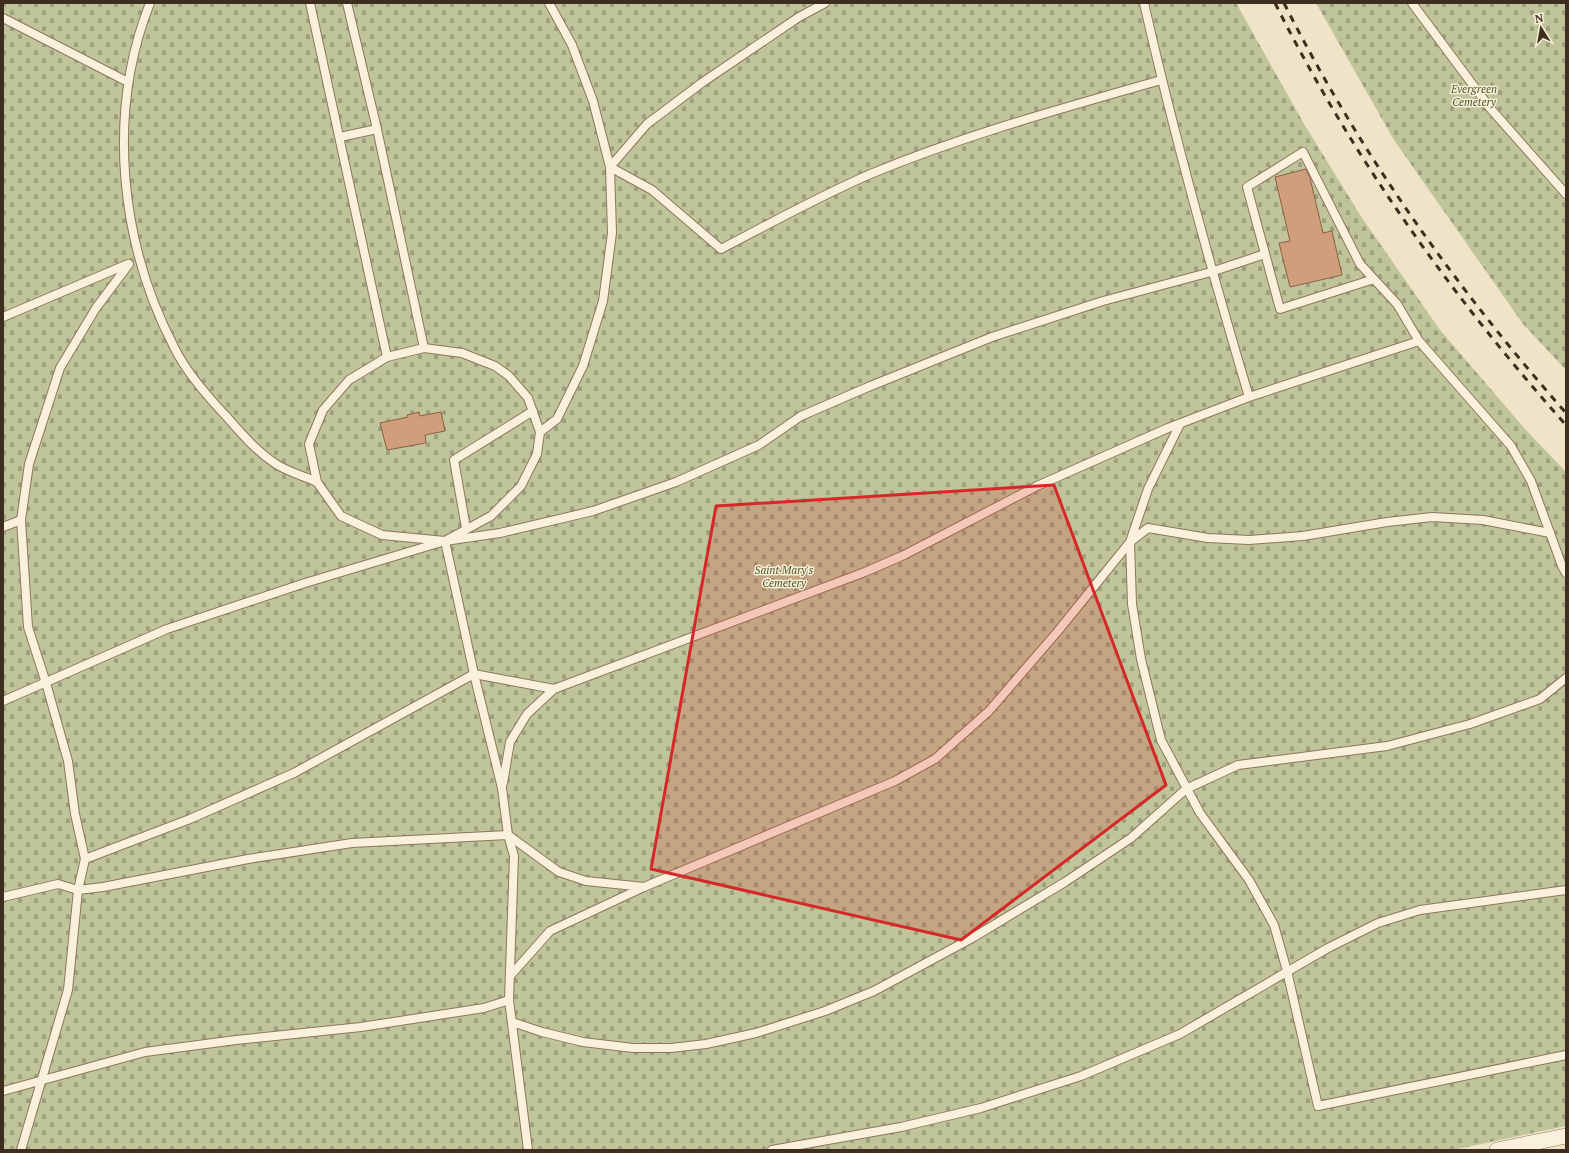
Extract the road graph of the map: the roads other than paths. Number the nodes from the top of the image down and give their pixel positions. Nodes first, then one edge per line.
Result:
1 (150, 3) edge
2 (310, 3) edge
3 (348, 3) edge
4 (549, 3) edge
5 (825, 3) edge
6 (1144, 3) edge
7 (1412, 3) edge
8 (1417, 3) edge
9 (1419, 14) junction
10 (3, 18) edge
11 (1161, 80) junction
12 (128, 82) junction
13 (377, 129) junction
14 (340, 136) junction
15 (610, 167) junction
16 (1566, 194) edge
17 (1265, 254) junction
18 (140, 260) junction
19 (129, 264) junction
20 (1211, 272) junction
21 (1374, 279) junction
22 (3, 317) edge
23 (1419, 341) junction
24 (424, 348) junction
25 (386, 357) junction
26 (1249, 397) junction
27 (533, 411) junction
28 (1180, 424) junction
29 (540, 432) junction
30 (317, 482) junction
31 (21, 520) junction
32 (3, 527) edge
33 (466, 528) junction
34 (1550, 533) junction
35 (445, 541) junction
36 (1130, 542) junction
37 (1566, 573) edge
38 (474, 674) junction
39 (1566, 678) edge
40 (46, 683) junction
41 (554, 690) junction
42 (3, 701) edge
43 (502, 788) junction
44 (1186, 789) junction
45 (508, 836) junction
46 (85, 858) junction
47 (644, 888) junction
48 (78, 890) junction
49 (1566, 890) edge
50 (3, 898) edge
51 (1287, 971) junction
52 (510, 976) junction
53 (509, 1000) junction
54 (512, 1022) junction
55 (1566, 1055) edge
56 (41, 1082) junction
57 (3, 1092) edge
58 (1566, 1136) edge
59 (21, 1150) edge
60 (528, 1150) edge
61 (772, 1150) edge
62 (1497, 1150) edge

1 - 12 lane
2 - 14 lane
3 - 13 lane
4 - 15 lane
5 - 15 lane
6 - 11 lane
7 - 9 lane
8 - 9 lane
9 - 16 lane
10 - 12 lane
11 - 15 lane
11 - 20 lane
12 - 18 lane
13 - 14 lane
13 - 24 lane
14 - 25 lane
15 - 29 lane
17 - 20 lane
17 - 21 lane
17 - 21 lane
18 - 19 lane
18 - 30 lane
19 - 22 lane
19 - 31 lane
20 - 26 lane
20 - 35 lane
21 - 23 lane
23 - 26 lane
23 - 34 lane
24 - 25 lane
24 - 27 lane
25 - 30 lane
26 - 28 lane
27 - 29 lane
27 - 33 lane
28 - 36 lane
28 - 41 lane
29 - 33 lane
30 - 35 lane
31 - 32 lane
31 - 40 lane
33 - 35 lane
34 - 36 lane
34 - 37 lane
35 - 38 lane
35 - 40 lane
36 - 44 lane
36 - 47 lane
38 - 41 lane
38 - 43 lane
38 - 46 lane
39 - 44 lane
40 - 42 lane
40 - 46 lane
41 - 43 lane
43 - 45 lane
44 - 51 lane
44 - 54 lane
45 - 47 lane
45 - 48 lane
45 - 52 lane
46 - 48 lane
47 - 52 lane
48 - 50 lane
48 - 56 lane
49 - 51 lane
51 - 55 lane
51 - 61 lane
52 - 53 lane
53 - 54 lane
53 - 56 lane
54 - 60 lane
56 - 57 lane
56 - 59 lane
58 - 62 street

